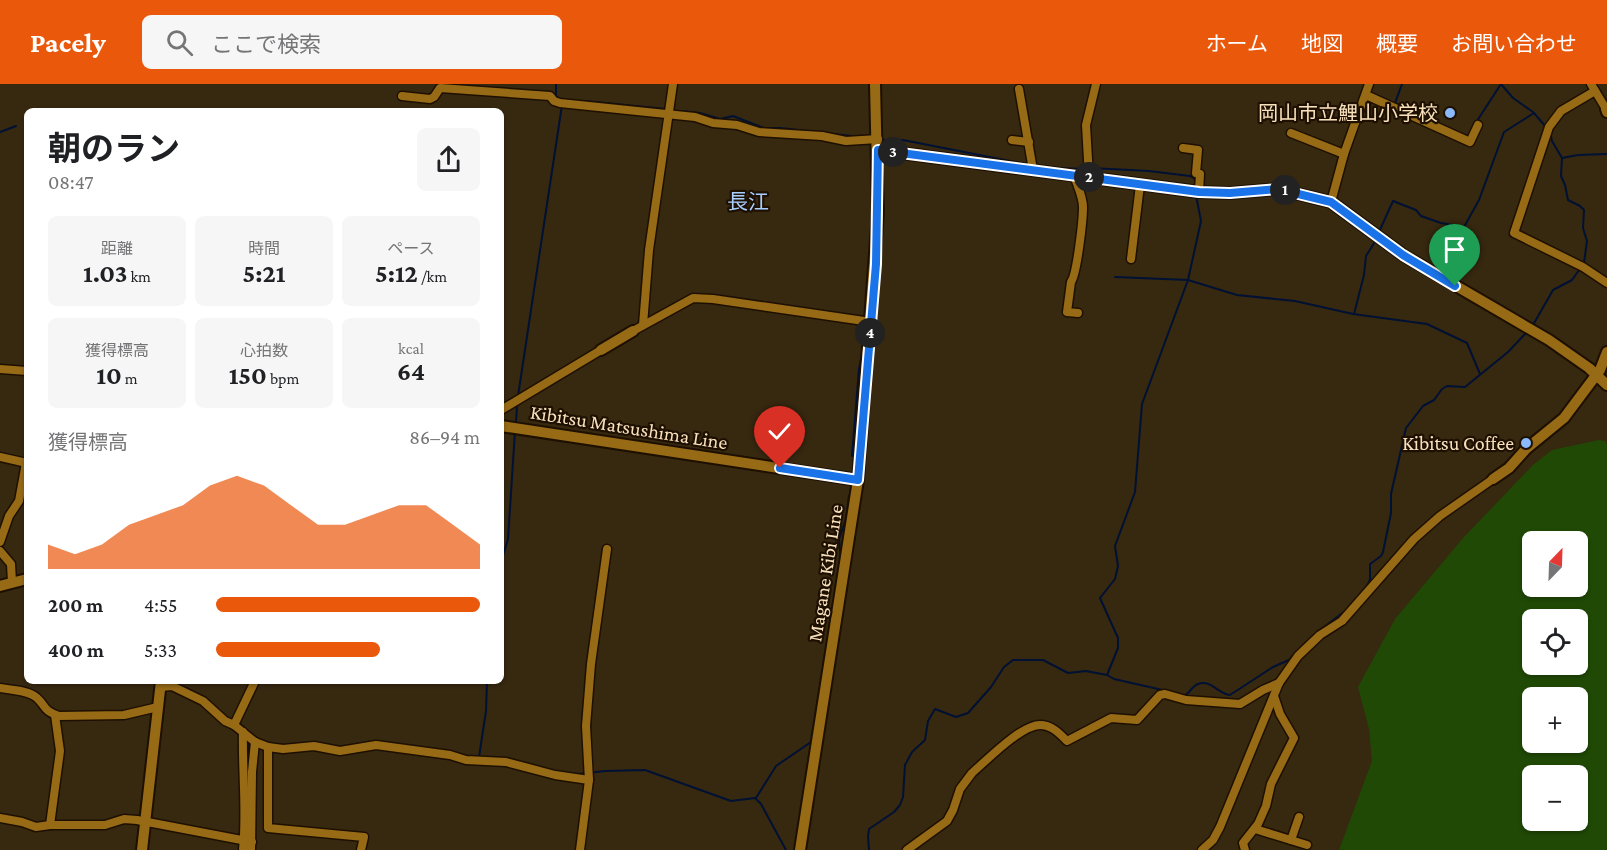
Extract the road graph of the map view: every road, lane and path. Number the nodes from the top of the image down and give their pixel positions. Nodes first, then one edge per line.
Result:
1 (673, 84) edge
2 (875, 84) edge
3 (1096, 84) edge
4 (1369, 84) edge
5 (1593, 87) edge
6 (1019, 89) dead end
7 (1366, 95) junction
8 (402, 96) dead end
9 (1606, 111) edge
10 (668, 115) junction
11 (1478, 125) dead end
12 (1291, 133) dead end
13 (1012, 140) dead end
14 (1029, 142) junction
15 (878, 144) junction
16 (1183, 148) dead end
17 (1344, 154) junction
18 (1033, 170) junction
19 (1074, 175) junction
20 (1089, 177) junction
21 (1140, 185) junction
22 (1199, 192) junction
23 (1331, 202) junction
24 (1131, 259) dead end
25 (1071, 282) junction
26 (1607, 283) edge
27 (1082, 284) dead end
28 (1078, 313) dead end
29 (871, 322) junction
30 (638, 328) junction
31 (601, 350) joint
32 (1607, 352) edge
33 (0, 369) edge
34 (24, 371) edge
35 (1596, 374) junction
36 (1607, 385) edge
37 (504, 408) edge
38 (504, 426) edge
39 (0, 457) edge
40 (24, 463) edge
41 (24, 474) edge
42 (1493, 479) joint
43 (858, 480) junction
44 (0, 542) edge
45 (606, 549) dead end
46 (0, 551) edge
47 (24, 580) edge
48 (12, 582) junction
49 (0, 586) edge
50 (1279, 683) junction
51 (161, 684) edge
52 (254, 684) edge
53 (0, 688) edge
54 (1274, 696) junction
55 (158, 707) junction
56 (54, 715) junction
57 (235, 723) junction
58 (250, 738) junction
59 (268, 747) junction
60 (587, 777) junction
61 (1299, 817) dead end
62 (0, 818) edge
63 (146, 821) junction
64 (50, 825) junction
65 (1255, 828) junction
66 (1291, 840) junction
67 (1307, 845) dead end
68 (248, 846) edge
69 (142, 850) edge
70 (361, 850) edge
71 (580, 850) edge
72 (800, 850) edge
73 (907, 850) edge
74 (1202, 850) edge
75 (1245, 850) edge

1 - 10 street
2 - 15 main road, Magane Kibi Line
3 - 20 street
4 - 7 street
5 - 9 street
5 - 26 street
6 - 14 street
7 - 11 street
7 - 17 street
8 - 10 street
10 - 15 street
10 - 30 street
12 - 17 street
13 - 14 street
14 - 18 street
15 - 18 main road
15 - 29 main road, Magane Kibi Line
16 - 22 street
17 - 23 street
18 - 19 main road
19 - 20 main road
19 - 25 street
20 - 21 main road
21 - 22 main road
21 - 24 street
22 - 23 main road
23 - 35 main road
25 - 27 street
25 - 28 street
29 - 30 street
29 - 43 main road, Magane Kibi Line
30 - 31 main road
31 - 37 street
32 - 35 main road
33 - 34 street
35 - 36 main road
35 - 42 main road
38 - 43 main road, Kibitsu Matsushima Line
39 - 40 street
41 - 44 street
42 - 50 street
43 - 72 main road, Magane Kibi Line
45 - 60 street
46 - 48 street
47 - 48 main road
48 - 49 main road
50 - 54 street
50 - 73 street
51 - 55 main road
51 - 57 street
52 - 57 street
53 - 56 street
54 - 65 street
54 - 74 street
55 - 56 street
55 - 63 main road
56 - 64 street
57 - 58 street
58 - 59 street
58 - 68 street
58 - 68 street
59 - 60 street
59 - 70 street
60 - 71 street
61 - 66 street
62 - 64 street
63 - 64 street
63 - 68 street
63 - 69 main road
65 - 66 street
65 - 75 street
66 - 67 street

